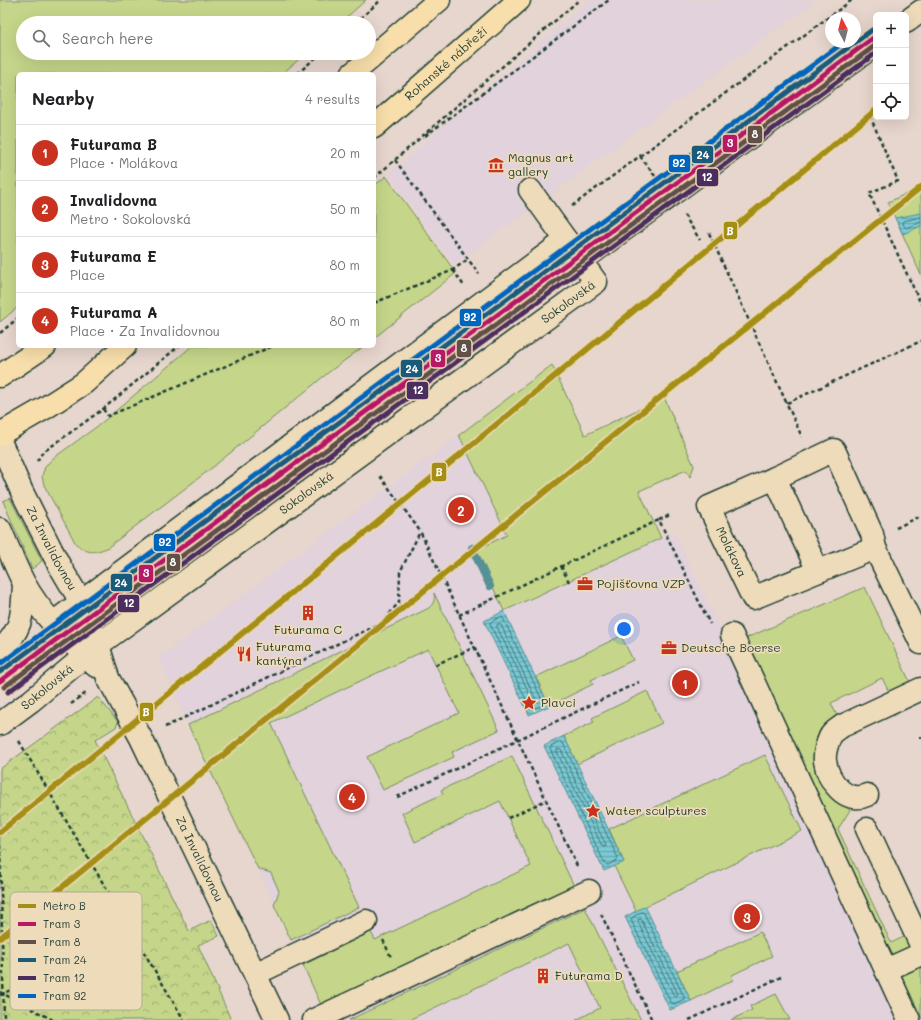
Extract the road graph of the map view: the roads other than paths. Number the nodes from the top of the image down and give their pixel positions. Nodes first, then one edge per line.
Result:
1 (439, 0) edge
2 (519, 0) edge
3 (921, 11) edge
4 (909, 20) edge
5 (873, 46) edge
6 (376, 54) edge
7 (368, 60) edge
8 (354, 72) edge
9 (376, 125) edge
10 (530, 190) dead end
11 (566, 240) junction
12 (581, 261) junction
13 (42, 348) edge
14 (123, 348) edge
15 (0, 376) edge
16 (0, 434) edge
17 (0, 441) edge
18 (775, 478) junction
19 (0, 530) edge
20 (875, 548) junction
21 (818, 571) junction
22 (24, 584) junction
23 (81, 602) junction
24 (52, 623) junction
25 (732, 635) dead end
26 (921, 642) edge
27 (0, 650) edge
28 (92, 650) junction
29 (921, 689) edge
30 (0, 724) edge
31 (867, 795) dead end
32 (867, 829) dead end
33 (589, 891) road end
34 (366, 921) dead end
35 (921, 945) edge
36 (921, 954) edge
37 (886, 970) junction
38 (255, 974) junction
39 (277, 1020) edge
40 (314, 1020) edge
41 (909, 1020) edge

1 - 6 main road
2 - 9 main road, Rohanské nábřeží
3 - 4 street
5 - 12 street, Sokolovská
7 - 8 main road
10 - 11 street, Sokolovská
11 - 12 street, Sokolovská
11 - 23 street
12 - 28 street, Sokolovská
13 - 15 main road
14 - 16 main road
17 - 23 street, Za Invalidovnou
18 - 20 street, Molákova
18 - 21 street
18 - 21 street, Molákova
19 - 22 street, Za Invalidovnou
20 - 21 street, Molákova
20 - 26 street, Molákova
22 - 24 street, Za Invalidovnou
22 - 27 street
23 - 24 street
23 - 28 street, Za Invalidovnou
24 - 28 street, Za Invalidovnou
25 - 37 street
28 - 30 street, Sokolovská
28 - 38 street, Za Invalidovnou
29 - 31 street
32 - 35 street
33 - 40 street
34 - 38 street
36 - 37 street
37 - 41 street
38 - 39 street, Za Invalidovnou

